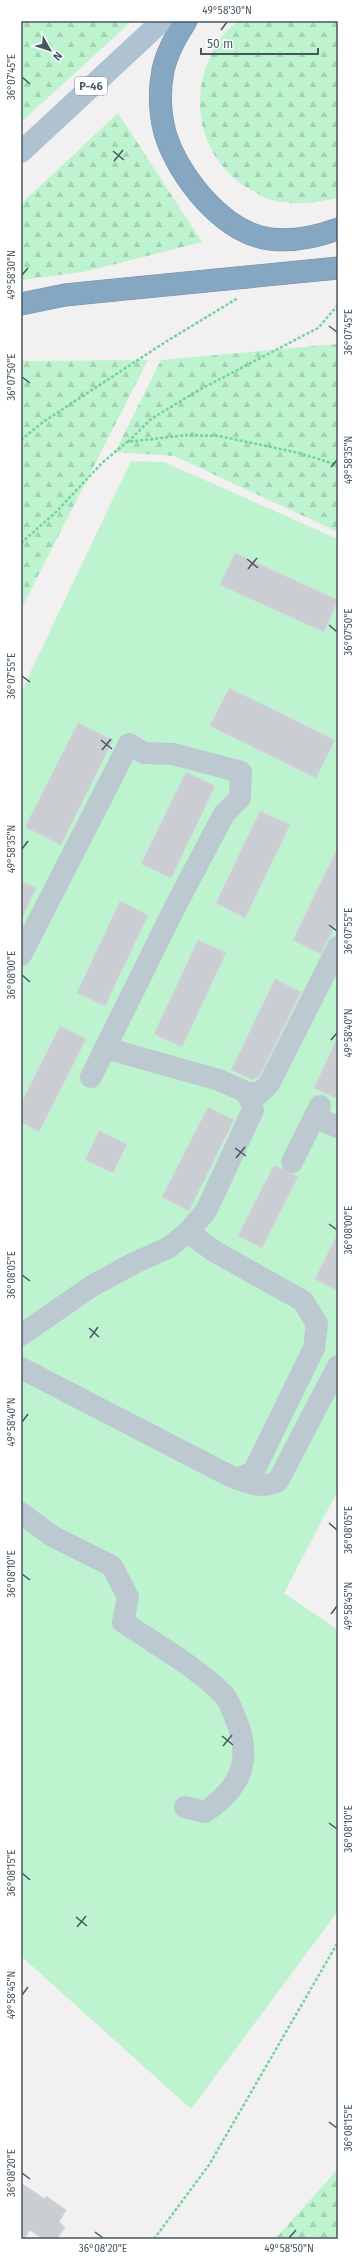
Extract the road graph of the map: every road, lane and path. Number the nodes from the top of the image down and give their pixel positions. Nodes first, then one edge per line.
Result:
1 (162, 21) edge
2 (186, 21) edge
3 (21, 152) edge
4 (338, 229) edge
5 (338, 268) edge
6 (244, 294) dead end
7 (21, 304) edge
8 (338, 305) edge
9 (21, 440) edge
10 (127, 442) junction
11 (338, 465) edge
12 (21, 543) edge
13 (338, 947) edge
14 (21, 955) edge
15 (105, 1048) junction
16 (91, 1077) dead end
17 (248, 1093) junction
18 (338, 1127) edge
19 (292, 1162) dead end
20 (188, 1232) junction
21 (21, 1334) edge
22 (338, 1366) edge
23 (21, 1368) edge
24 (238, 1479) junction
25 (21, 1513) edge
26 (185, 1807) dead end
27 (338, 1942) edge
28 (154, 2239) edge

1 - 3 main road, Р-46
2 - 4 highway
5 - 7 highway
6 - 9 path
8 - 10 path
10 - 11 path
10 - 12 path
13 - 17 lane
14 - 15 lane
15 - 16 lane
15 - 17 lane
17 - 20 lane
18 - 19 lane
20 - 21 lane
20 - 24 lane
22 - 24 lane
23 - 24 lane
25 - 26 lane
27 - 28 path

